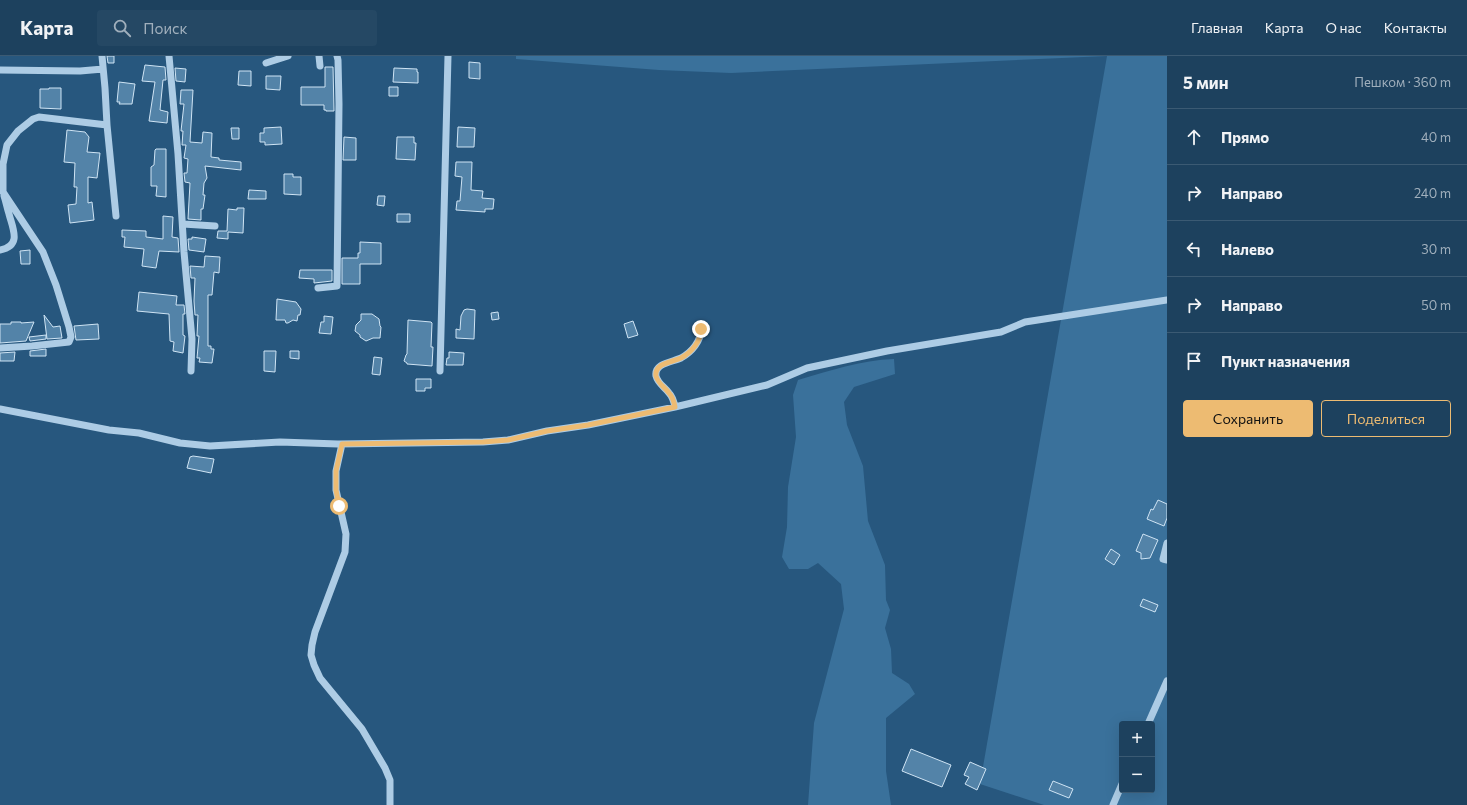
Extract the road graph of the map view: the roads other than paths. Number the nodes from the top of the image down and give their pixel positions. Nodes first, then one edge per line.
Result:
1 (102, 56) edge
2 (169, 56) edge
3 (288, 56) edge
4 (319, 56) edge
5 (337, 56) edge
6 (448, 56) edge
7 (266, 63) dead end
8 (320, 66) dead end
9 (104, 69) junction
10 (0, 70) edge
11 (107, 126) junction
12 (2, 154) edge
13 (3, 192) junction
14 (116, 216) dead end
15 (183, 224) junction
16 (215, 226) dead end
17 (0, 250) edge
18 (318, 288) dead end
19 (1167, 300) edge
20 (701, 329) dead end
21 (0, 348) edge
22 (191, 371) dead end
23 (440, 371) dead end
24 (675, 407) junction
25 (0, 409) edge
26 (342, 444) junction
27 (1167, 543) edge
28 (1167, 560) edge
29 (1167, 681) edge
30 (1149, 721) edge
31 (1119, 791) edge
32 (390, 805) edge
33 (1113, 805) edge

1 - 9 street
2 - 15 street
3 - 7 street
4 - 8 street
5 - 18 street
6 - 23 street
9 - 10 street
9 - 11 street
11 - 12 street
11 - 14 street
12 - 13 street
13 - 17 street
13 - 21 street
15 - 16 street
15 - 22 street
19 - 24 street
20 - 24 street
24 - 26 street
25 - 26 street
26 - 32 street
27 - 28 street
29 - 30 street
31 - 33 street

